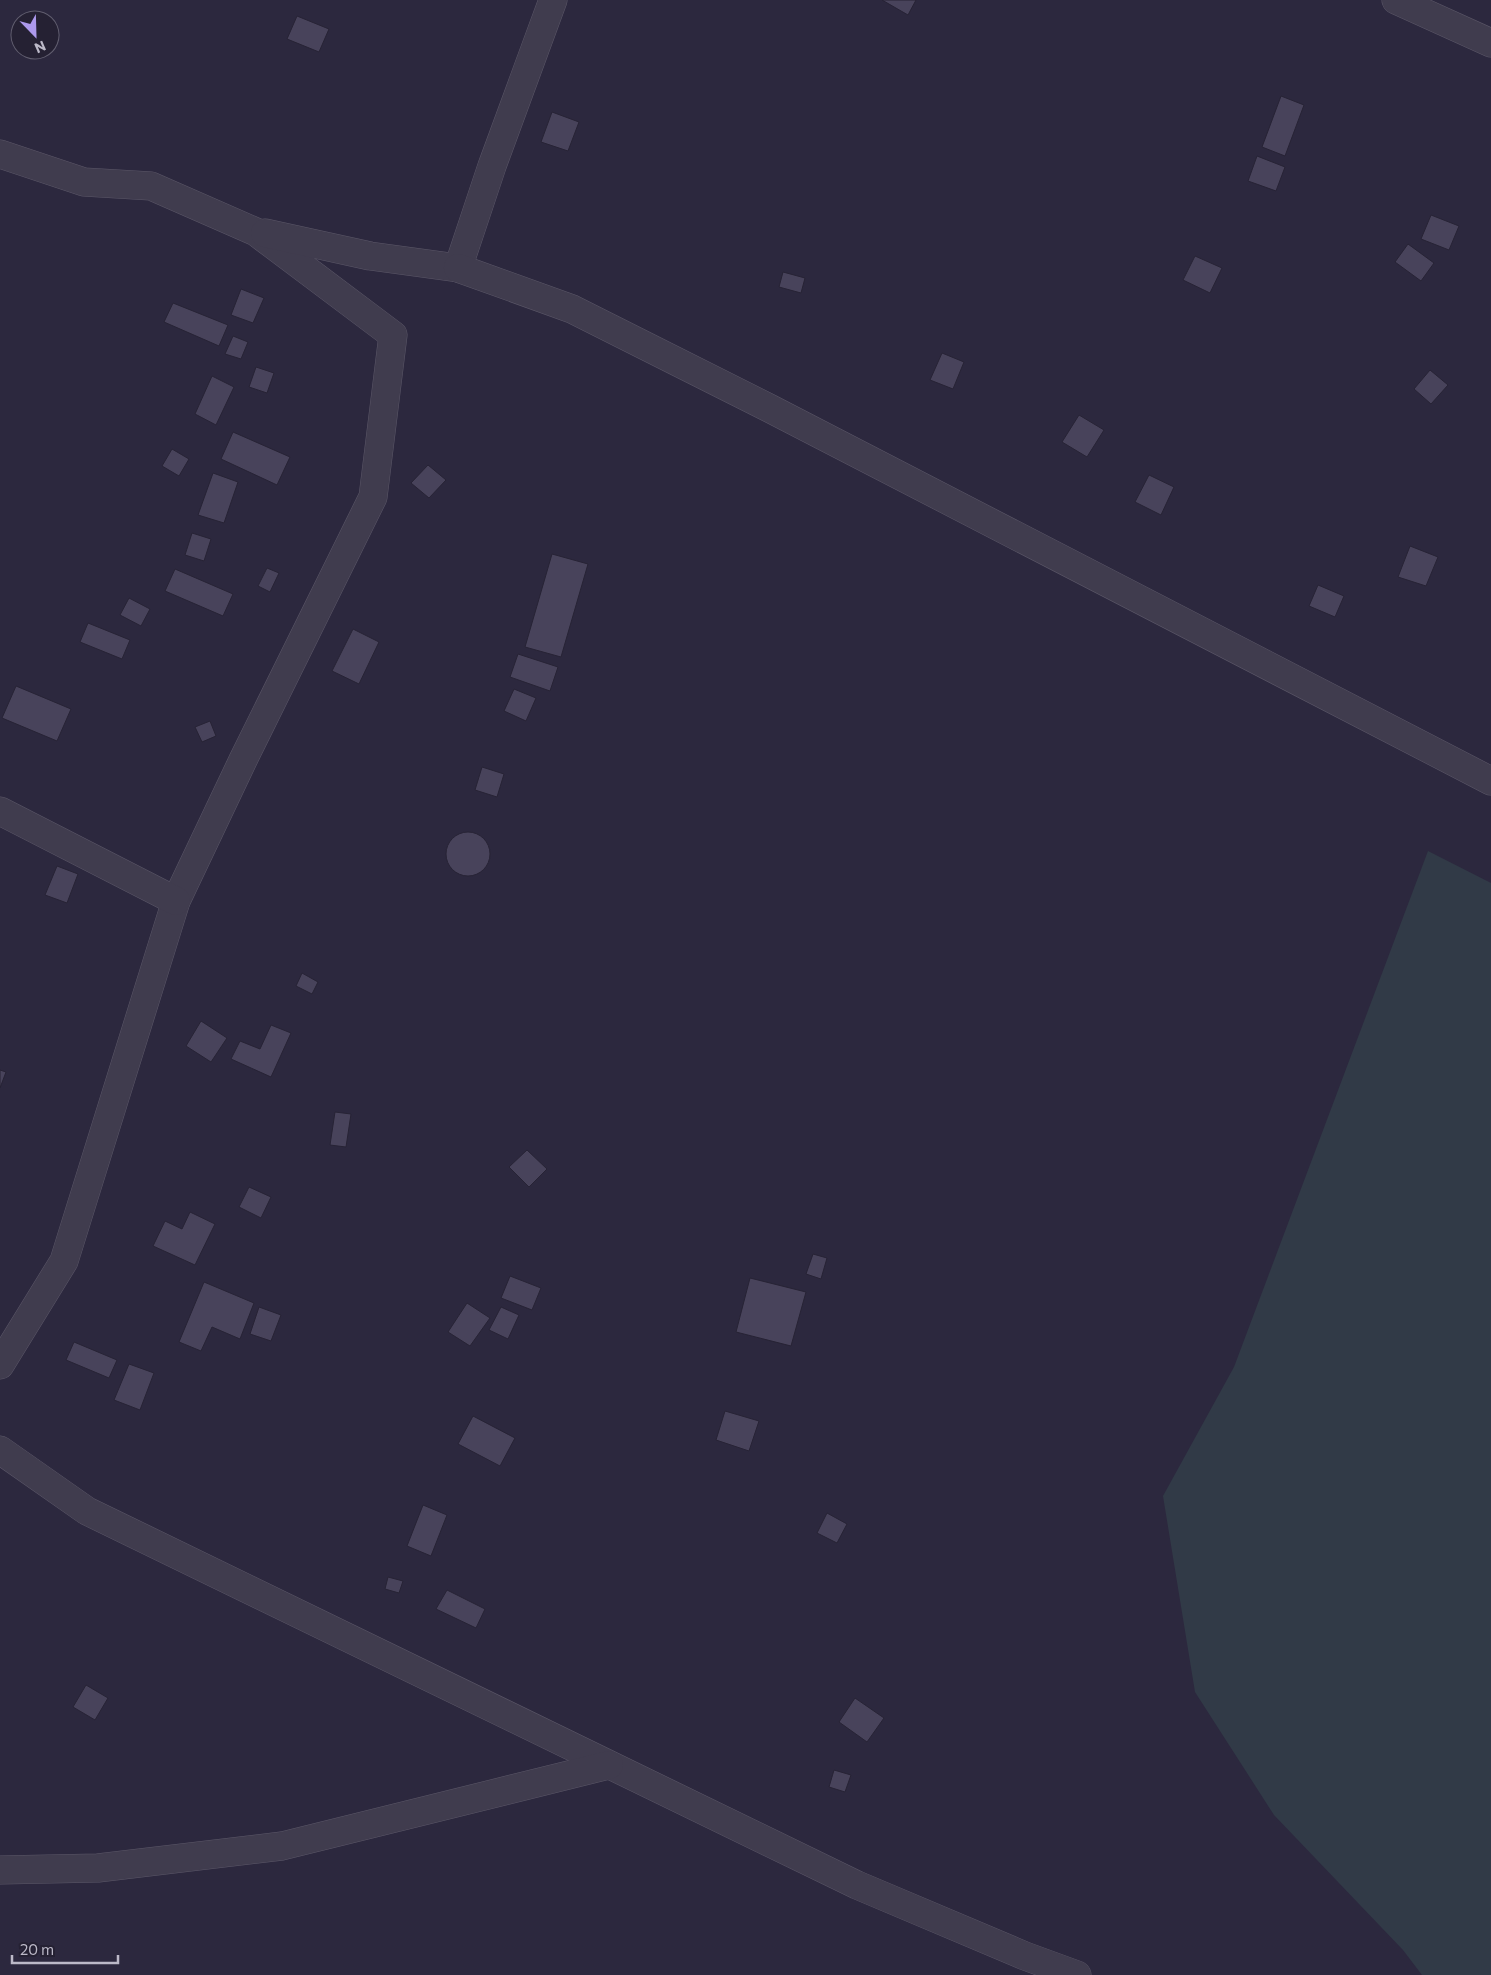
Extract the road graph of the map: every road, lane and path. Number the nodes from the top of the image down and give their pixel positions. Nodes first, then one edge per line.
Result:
1 (553, 0) edge
2 (1396, 0) edge
3 (1491, 43) edge
4 (0, 154) edge
5 (256, 232) junction
6 (458, 268) junction
7 (1491, 782) edge
8 (0, 811) edge
9 (176, 901) junction
10 (0, 1365) edge
11 (0, 1450) edge
12 (609, 1765) junction
13 (0, 1870) edge
14 (1077, 1975) edge

1 - 6 street
2 - 3 street
4 - 5 street
5 - 6 street
5 - 9 street
6 - 7 street
8 - 9 street
9 - 10 street
11 - 12 street
12 - 13 street
12 - 14 street

